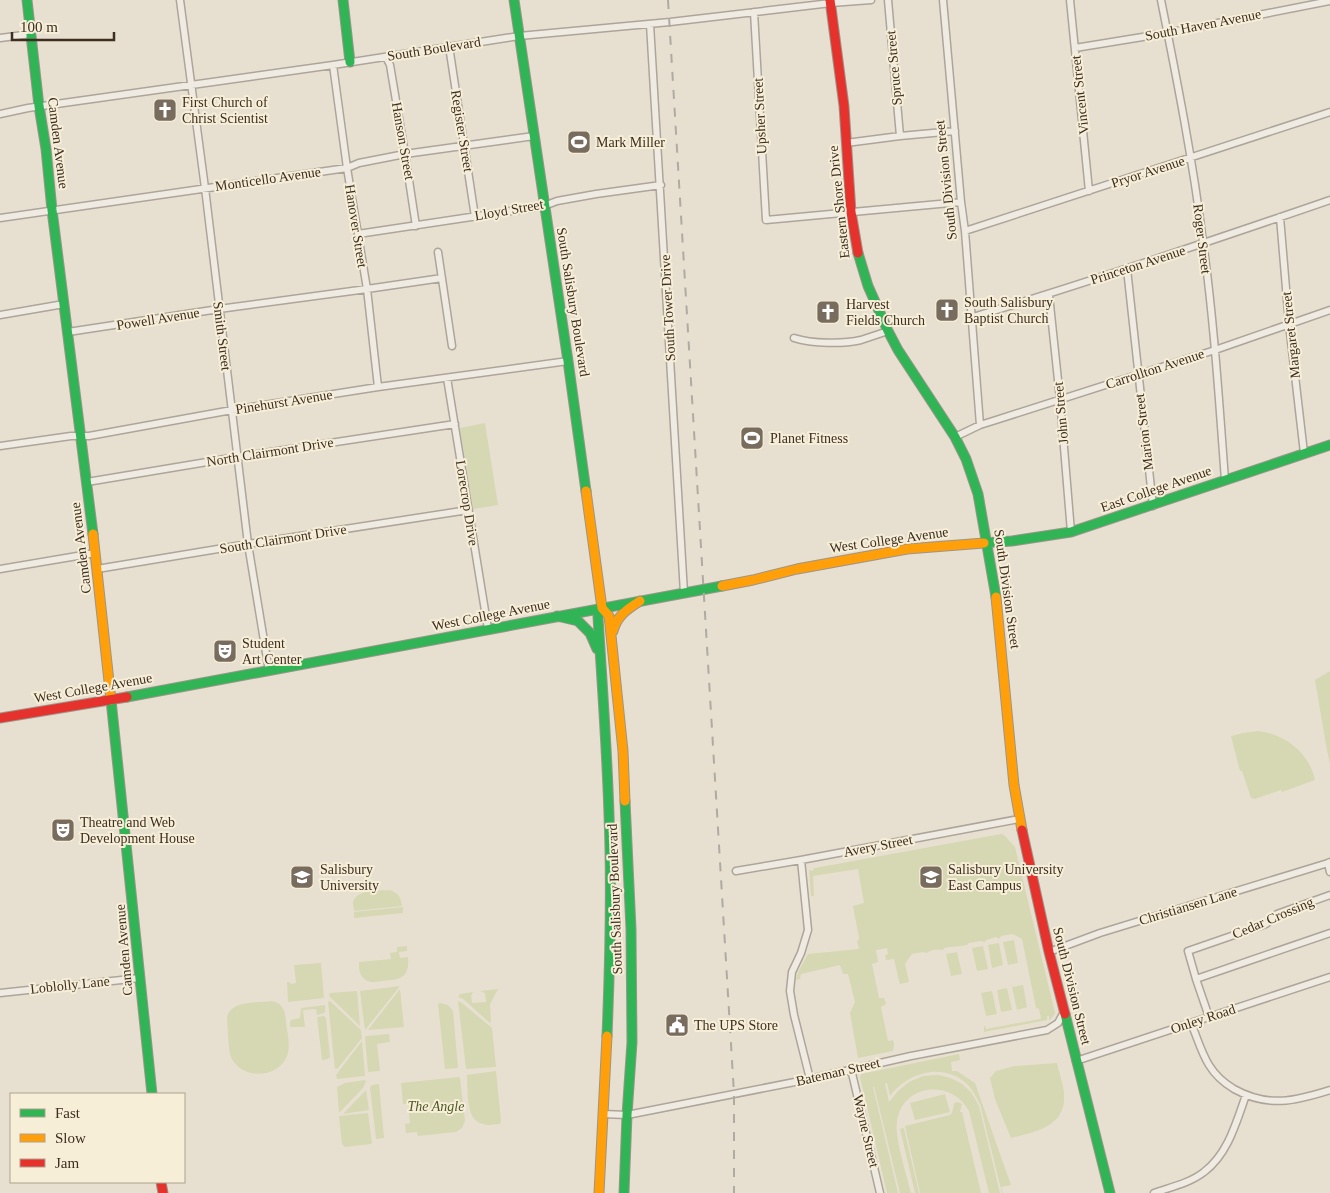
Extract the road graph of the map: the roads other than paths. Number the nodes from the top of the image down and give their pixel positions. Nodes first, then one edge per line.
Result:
1 (27, 0) edge
2 (180, 0) edge
3 (343, 0) edge
4 (514, 0) edge
5 (871, 0) edge
6 (888, 0) edge
7 (943, 0) edge
8 (1070, 0) edge
9 (1161, 0) edge
10 (831, 1) edge
11 (1330, 1) edge
12 (754, 12) junction
13 (650, 24) junction
14 (1168, 33) junction
15 (31, 34) junction
16 (519, 36) junction
17 (0, 38) edge
18 (449, 46) junction
19 (1075, 48) junction
20 (386, 57) junction
21 (350, 62) junction
22 (333, 65) junction
23 (191, 85) junction
24 (40, 106) junction
25 (1330, 112) edge
26 (0, 114) edge
27 (955, 131) junction
28 (534, 136) junction
29 (900, 136) junction
30 (846, 143) junction
31 (464, 147) junction
32 (406, 154) junction
33 (1191, 158) junction
34 (347, 168) junction
35 (661, 185) junction
36 (205, 188) junction
37 (1089, 191) junction
38 (1330, 200) edge
39 (961, 202) junction
40 (544, 206) junction
41 (52, 210) junction
42 (851, 212) junction
43 (475, 217) junction
44 (1280, 217) junction
45 (0, 218) edge
46 (416, 226) junction
47 (966, 231) junction
48 (358, 234) junction
49 (1204, 243) junction
50 (438, 252) dead end
51 (1127, 269) junction
52 (442, 278) junction
53 (367, 289) junction
54 (1049, 294) junction
55 (64, 304) junction
56 (219, 309) junction
57 (1330, 310) edge
58 (0, 315) edge
59 (973, 318) junction
60 (1289, 324) junction
61 (888, 331) junction
62 (68, 332) junction
63 (794, 338) dead end
64 (452, 346) dead end
65 (1215, 350) junction
66 (568, 361) junction
67 (1138, 374) junction
68 (447, 378) junction
69 (378, 387) junction
70 (1060, 399) junction
71 (232, 410) junction
72 (455, 424) junction
73 (980, 425) junction
74 (81, 436) junction
75 (955, 437) junction
76 (1330, 445) edge
77 (0, 446) edge
78 (1304, 453) junction
79 (237, 457) junction
80 (1226, 480) junction
81 (86, 482) junction
82 (1153, 506) junction
83 (468, 510) junction
84 (1070, 532) junction
85 (987, 542) junction
86 (248, 544) junction
87 (95, 553) junction
88 (0, 569) edge
89 (98, 569) junction
90 (684, 593) junction
91 (640, 601) junction
92 (602, 608) junction
93 (557, 616) junction
94 (488, 629) junction
95 (612, 640) junction
96 (600, 656) junction
97 (269, 671) junction
98 (112, 700) junction
99 (0, 718) edge
100 (608, 782) junction
101 (1019, 819) junction
102 (627, 832) junction
103 (801, 860) junction
104 (1329, 862) edge
105 (736, 871) dead end
106 (1330, 872) edge
107 (1330, 895) edge
108 (1330, 933) edge
109 (1049, 952) junction
110 (1330, 976) edge
111 (140, 978) junction
112 (1196, 979) junction
113 (0, 993) edge
114 (1064, 1012) junction
115 (1209, 1017) junction
116 (1191, 1023) junction
117 (1076, 1061) junction
118 (851, 1069) junction
119 (810, 1079) junction
120 (1330, 1090) edge
121 (152, 1093) edge
122 (1246, 1095) junction
123 (603, 1114) junction
124 (627, 1115) junction
125 (599, 1193) edge
126 (624, 1193) edge
127 (880, 1193) edge
128 (1110, 1193) edge
129 (1154, 1193) edge

1 - 15 street, Camden Avenue
2 - 23 street, Smith Street
3 - 21 street
4 - 16 street, South Salisbury Boulevard
5 - 10 street, South Boulevard
6 - 29 street, Spruce Street
7 - 27 street, South Division Street
8 - 19 street, Vincent Street
9 - 14 street, Roger Street
10 - 12 street, South Boulevard
10 - 30 street, Eastern Shore Drive
11 - 14 street, South Haven Avenue
12 - 13 street, South Boulevard
12 - 42 street, Upsher Street
13 - 16 street, South Boulevard
13 - 35 street, South Tower Drive
14 - 19 street, South Haven Avenue
14 - 33 street, Roger Street
15 - 17 street
15 - 24 street, Camden Avenue
16 - 18 street, South Boulevard
16 - 28 street, South Salisbury Boulevard
18 - 20 street, South Boulevard
18 - 31 street, Register Street
19 - 37 street, Vincent Street
20 - 21 street, South Boulevard
20 - 32 street, Hanson Street
21 - 22 street, South Boulevard
22 - 23 street, South Boulevard
22 - 34 street, Hanover Street
23 - 24 street, South Boulevard
23 - 36 street, Smith Street
24 - 26 street, South Boulevard
24 - 41 street, Camden Avenue
25 - 33 street, Pryor Avenue
27 - 29 street
27 - 39 street, South Division Street
28 - 31 street, Monticello Avenue
28 - 40 street, South Salisbury Boulevard
29 - 30 street
30 - 42 street, Eastern Shore Drive
31 - 32 street, Monticello Avenue
31 - 43 street, Register Street
32 - 34 street, Monticello Avenue
32 - 46 street, Hanson Street
33 - 37 street, Pryor Avenue
33 - 49 street, Roger Street
34 - 36 street, Monticello Avenue
34 - 48 street, Hanover Street
35 - 40 street, Lloyd Street
35 - 90 street, South Tower Drive
36 - 41 street, Monticello Avenue
36 - 56 street, Smith Street
37 - 47 street, Pryor Avenue
38 - 44 street, Princeton Avenue
39 - 42 street
39 - 47 street, South Division Street
40 - 43 street, Lloyd Street
40 - 66 street, South Salisbury Boulevard
41 - 45 street, Monticello Avenue
41 - 55 street, Camden Avenue
42 - 61 street, Eastern Shore Drive
43 - 46 street, Lloyd Street
44 - 49 street, Princeton Avenue
44 - 60 street, Margaret Street
46 - 48 street, Lloyd Street
47 - 59 street, South Division Street
48 - 53 street, Hanover Street
49 - 51 street, Princeton Avenue
49 - 65 street, Roger Street
50 - 52 street
51 - 54 street, Princeton Avenue
51 - 67 street, Marion Street
52 - 53 street, Powell Avenue
52 - 64 street
53 - 56 street, Powell Avenue
53 - 69 street, Hanover Street
54 - 59 street, Princeton Avenue
54 - 70 street, John Street
55 - 58 street
55 - 62 street, Camden Avenue
56 - 62 street, Powell Avenue
56 - 71 street, Smith Street
57 - 60 street, Carrollton Avenue
59 - 73 street, South Division Street
60 - 65 street, Carrollton Avenue
60 - 78 street, Margaret Street
61 - 63 street
61 - 75 street, Eastern Shore Drive
62 - 74 street, Camden Avenue
65 - 67 street, Carrollton Avenue
65 - 80 street, Roger Street
66 - 68 street, Pinehurst Avenue
66 - 92 street, South Salisbury Boulevard
67 - 70 street, Carrollton Avenue
67 - 82 street, Marion Street
68 - 69 street, Pinehurst Avenue
68 - 72 street, Lorecrop Drive
69 - 71 street, Pinehurst Avenue
70 - 73 street, Carrollton Avenue
70 - 84 street, John Street
71 - 74 street, Pinehurst Avenue
71 - 79 street, Smith Street
72 - 79 street, North Clairmont Drive
72 - 83 street, Lorecrop Drive
73 - 75 street
74 - 77 street, Pinehurst Avenue
74 - 81 street, Camden Avenue
75 - 85 street, South Division Street
76 - 78 street, East College Avenue
78 - 80 street, East College Avenue
79 - 81 street, North Clairmont Drive
79 - 86 street, Smith Street
80 - 82 street, East College Avenue
81 - 87 street, Camden Avenue
82 - 84 street, East College Avenue
83 - 86 street, South Clairmont Drive
83 - 94 street, Lorecrop Drive
84 - 85 street, East College Avenue
85 - 90 street, West College Avenue
85 - 101 street, South Division Street
86 - 89 street, South Clairmont Drive
86 - 97 street, Smith Street
87 - 88 street
87 - 89 street, Camden Avenue
89 - 98 street, Camden Avenue
90 - 91 street, West College Avenue
91 - 92 street, West College Avenue
91 - 95 street
92 - 93 street, West College Avenue
92 - 95 street, South Salisbury Boulevard
92 - 96 street, South Salisbury Boulevard
93 - 94 street, West College Avenue
93 - 96 street
94 - 97 street, West College Avenue
95 - 102 street, South Salisbury Boulevard
96 - 100 street, South Salisbury Boulevard
97 - 98 street, West College Avenue
98 - 99 street, West College Avenue
98 - 111 street, Camden Avenue
100 - 102 street
100 - 123 street, South Salisbury Boulevard
101 - 103 street, Avery Street
101 - 109 street, South Division Street
102 - 124 street, South Salisbury Boulevard
103 - 105 street, Avery Street
103 - 119 street
104 - 106 street
104 - 109 street, Christiansen Lane
107 - 112 street, Cedar Crossing
108 - 112 street
109 - 114 street, South Division Street
110 - 115 street, Onley Road
111 - 113 street, Loblolly Lane
111 - 121 street, Camden Avenue
112 - 115 street, Cedar Crossing
114 - 117 street, South Division Street
114 - 118 street, Bateman Street
115 - 116 street, Onley Road
116 - 117 street, Onley Road
116 - 122 street
117 - 128 street, South Division Street
118 - 119 street, Bateman Street
118 - 127 street, Wayne Street
119 - 124 street, Bateman Street
120 - 122 street
122 - 129 street
123 - 124 street, Bateman Street
123 - 125 street, South Salisbury Boulevard
124 - 126 street, South Salisbury Boulevard

